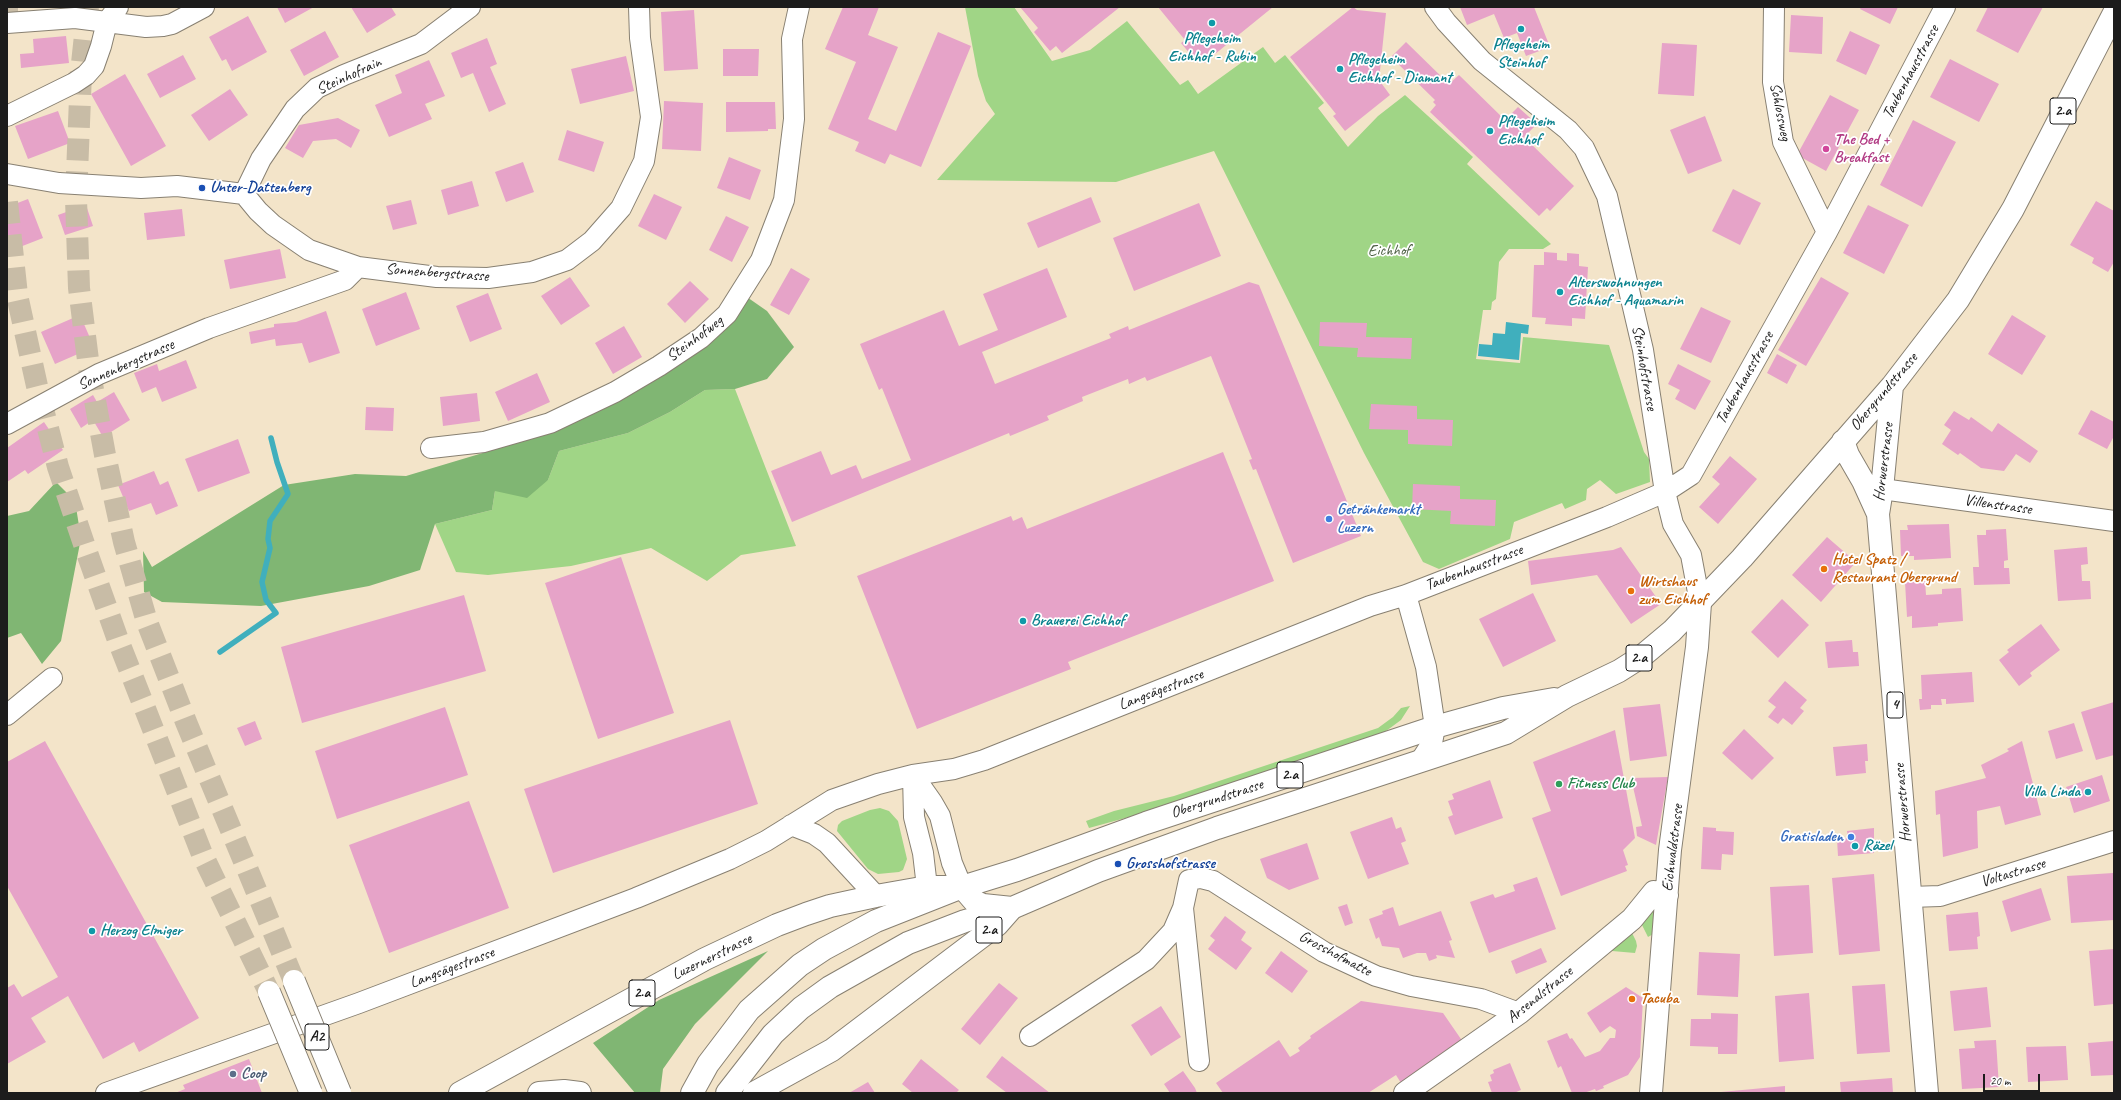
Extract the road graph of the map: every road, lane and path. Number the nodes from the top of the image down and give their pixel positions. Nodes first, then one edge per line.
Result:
1 (204, 7) edge
2 (470, 7) edge
3 (639, 7) edge
4 (799, 7) edge
5 (1435, 7) edge
6 (1774, 7) edge
7 (1945, 7) edge
8 (113, 14) edge
9 (2114, 14) edge
10 (7, 23) edge
11 (7, 116) edge
12 (7, 174) edge
13 (244, 194) junction
14 (1827, 232) junction
15 (358, 267) junction
16 (1892, 386) junction
17 (7, 424) edge
18 (1843, 441) junction
19 (431, 448) dead end
20 (1882, 489) junction
21 (1665, 492) junction
22 (1878, 514) junction
23 (2114, 521) edge
24 (1406, 595) junction
25 (1700, 603) junction
26 (52, 678) dead end
27 (1567, 696) junction
28 (7, 715) edge
29 (1435, 727) junction
30 (1421, 760) junction
31 (913, 775) junction
32 (790, 825) junction
33 (2114, 841) edge
34 (962, 887) junction
35 (1667, 895) junction
36 (876, 896) junction
37 (924, 896) junction
38 (1910, 897) junction
39 (1012, 908) junction
40 (1183, 908) junction
41 (294, 981) tunnel mouth
42 (269, 992) tunnel mouth
43 (1519, 1013) junction
44 (1030, 1036) dead end
45 (1199, 1061) dead end
46 (106, 1093) edge
47 (311, 1093) edge
48 (340, 1093) edge
49 (460, 1093) edge
50 (539, 1093) edge
51 (580, 1093) edge
52 (692, 1093) edge
53 (727, 1093) edge
54 (754, 1093) edge
55 (1405, 1093) edge
56 (1651, 1093) edge
57 (1926, 1093) edge

1 - 8 street
2 - 13 street, Steinhofrain
3 - 15 street, Sonnenbergstrasse
4 - 19 street, Steinhofweg
5 - 21 street, Steinhofstrasse
6 - 14 street, Schlossweg
7 - 14 street, Taubenhausstrasse
8 - 10 street
8 - 11 street
9 - 16 main road, Obergrundstrasse / 2.a
12 - 13 street
13 - 15 street, Sonnenbergstrasse
14 - 21 street, Taubenhausstrasse
15 - 17 street, Sonnenbergstrasse
16 - 18 main road, Obergrundstrasse / 2.a
16 - 20 main road, Horwerstrasse / 4
18 - 22 main road, Horwerstrasse / 4
18 - 25 main road, Obergrundstrasse / 2.a
20 - 22 main road, Horwerstrasse / 4
20 - 23 street, Villenstrasse
21 - 24 street, Taubenhausstrasse
21 - 25 street, Steinhofstrasse
22 - 38 main road, Horwerstrasse / 4
24 - 29 street
24 - 31 street, Langsägestrasse
25 - 27 main road, Obergrundstrasse / 2.a
25 - 35 main road, Eichwaldstrasse
26 - 28 street
27 - 29 main road, Obergrundstrasse / 2.a
27 - 30 main road, Obergrundstrasse / 2.a
29 - 30 street
29 - 34 main road, Obergrundstrasse / 2.a
30 - 39 main road, Obergrundstrasse / 2.a
31 - 32 street, Langsägestrasse
31 - 34 street
31 - 37 street
32 - 36 street
32 - 46 street, Langsägestrasse
33 - 38 street, Voltastrasse
34 - 37 main road, Obergrundstrasse
34 - 39 main road
35 - 43 main road, Arsenalstrasse
35 - 56 main road, Eichwaldstrasse
36 - 37 main road, Luzernerstrasse / 2.a
36 - 49 main road, Luzernerstrasse / 2.a
37 - 52 main road
38 - 57 main road, Horwerstrasse / 4
39 - 53 main road, Obergrundstrasse
39 - 54 main road, 2.a
40 - 43 street, Grosshofmatte
40 - 44 street, Grosshofmatte
40 - 45 street, Grosshofmatte
41 - 48 main road, A2, bridge
42 - 47 main road, A2, bridge
43 - 55 main road, Arsenalstrasse
50 - 51 main road

